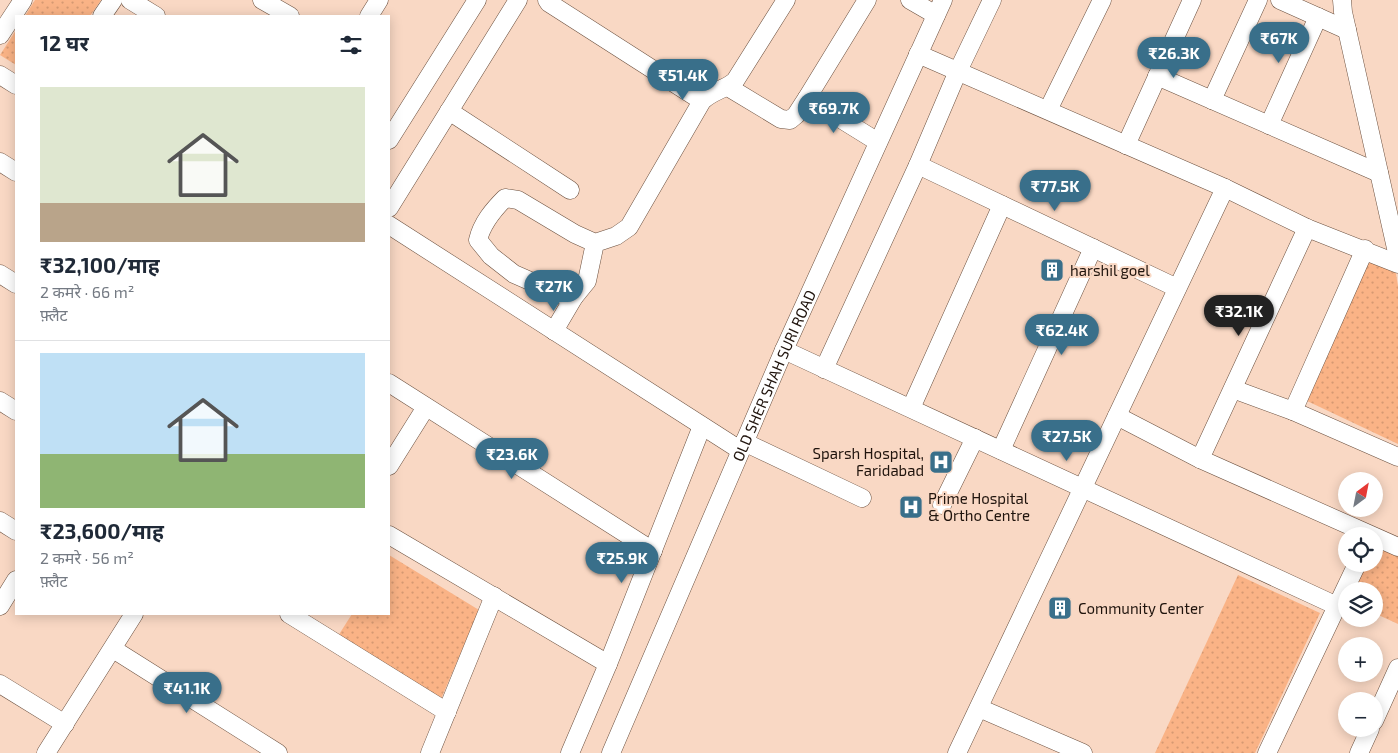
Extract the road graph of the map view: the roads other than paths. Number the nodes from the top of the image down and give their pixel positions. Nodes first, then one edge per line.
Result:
1 (22, 0) edge
2 (113, 0) edge
3 (130, 0) edge
4 (379, 0) edge
5 (476, 0) edge
6 (518, 0) edge
7 (547, 0) edge
8 (785, 0) edge
9 (867, 0) edge
10 (910, 0) edge
11 (992, 0) edge
12 (1102, 0) edge
13 (1192, 0) edge
14 (1258, 0) edge
15 (1280, 0) edge
16 (1342, 0) edge
17 (271, 2) edge
18 (939, 8) edge
19 (103, 15) edge
20 (154, 15) edge
21 (289, 15) edge
22 (370, 15) edge
23 (1318, 17) junction
24 (1347, 30) junction
25 (0, 35) edge
26 (918, 54) junction
27 (958, 71) junction
28 (0, 74) edge
29 (1158, 76) junction
30 (15, 84) edge
31 (728, 86) junction
32 (807, 98) junction
33 (1212, 100) junction
34 (702, 101) junction
35 (1048, 110) junction
36 (449, 111) junction
37 (1269, 125) junction
38 (390, 138) edge
39 (878, 142) junction
40 (1126, 145) junction
41 (0, 162) edge
42 (918, 165) junction
43 (15, 171) edge
44 (1379, 173) junction
45 (1225, 188) junction
46 (570, 190) dead end
47 (1002, 205) junction
48 (390, 206) edge
49 (390, 226) edge
50 (1307, 228) junction
51 (594, 243) junction
52 (1093, 248) junction
53 (1364, 249) junction
54 (1398, 256) edge
55 (1398, 264) edge
56 (0, 274) edge
57 (15, 283) edge
58 (1178, 288) junction
59 (574, 297) junction
60 (554, 331) junction
61 (784, 350) junction
62 (824, 368) junction
63 (390, 384) edge
64 (1233, 389) junction
65 (0, 401) edge
66 (426, 407) junction
67 (910, 408) junction
68 (15, 410) edge
69 (1293, 411) junction
70 (1117, 416) junction
71 (702, 426) junction
72 (975, 438) junction
73 (742, 446) junction
74 (1001, 450) junction
75 (1398, 457) edge
76 (1200, 459) junction
77 (390, 464) edge
78 (1083, 487) junction
79 (862, 498) dead end
80 (942, 505) dead end
81 (0, 521) edge
82 (1352, 527) edge
83 (15, 530) edge
84 (390, 536) edge
85 (1383, 541) edge
86 (1398, 547) edge
87 (653, 551) junction
88 (1353, 572) edge
89 (15, 582) edge
90 (494, 596) junction
91 (0, 606) edge
92 (1337, 606) junction
93 (133, 615) edge
94 (292, 615) edge
95 (113, 648) junction
96 (608, 664) junction
97 (1398, 668) edge
98 (0, 684) edge
99 (1383, 701) edge
100 (979, 708) junction
101 (447, 712) junction
102 (65, 724) junction
103 (1366, 737) edge
104 (1052, 747) edge
105 (46, 753) edge
106 (278, 753) edge
107 (430, 753) edge
108 (570, 753) edge
109 (611, 753) edge
110 (957, 753) edge
111 (1083, 753) edge
112 (1267, 753) edge
113 (1359, 753) edge

1 - 25 street
2 - 19 street
3 - 20 street
4 - 22 street
5 - 38 street
6 - 36 street
7 - 34 street
8 - 31 street
9 - 32 street
10 - 18 street
11 - 27 street
12 - 35 street
13 - 29 street
14 - 33 street
15 - 23 street
16 - 24 street
17 - 21 street
18 - 26 street, OLD SHER SHAH SURI ROAD
23 - 24 street
23 - 37 street
24 - 44 street
26 - 27 street
26 - 39 street, OLD SHER SHAH SURI ROAD
27 - 35 street
27 - 42 street
28 - 30 street
29 - 33 street
29 - 40 street
31 - 32 street
31 - 34 street
32 - 39 street
33 - 37 street
34 - 51 street
35 - 40 street
36 - 46 street
36 - 48 street
37 - 44 street
39 - 61 street, OLD SHER SHAH SURI ROAD
40 - 45 street
41 - 43 street
42 - 47 street
42 - 62 street
44 - 54 street
45 - 50 street
45 - 58 street
47 - 52 street
47 - 67 street
49 - 60 street
50 - 53 street
50 - 64 street
51 - 59 street
51 - 59 street
52 - 58 street
52 - 74 street
53 - 55 street
53 - 69 street
56 - 57 street
58 - 70 street
59 - 60 street
60 - 71 street
61 - 62 street
61 - 73 street, OLD SHER SHAH SURI ROAD
62 - 67 street
63 - 66 street
64 - 69 street
64 - 76 street
65 - 68 street
66 - 77 street
66 - 87 street
67 - 72 street
69 - 75 street
70 - 76 street
70 - 78 street
71 - 73 street
71 - 87 street
72 - 74 street
72 - 80 street
73 - 79 street
73 - 109 street, OLD SHER SHAH SURI ROAD
74 - 78 street
76 - 82 street
78 - 92 street
78 - 100 street
81 - 83 street
84 - 90 street
85 - 86 street
87 - 96 street
88 - 92 street
89 - 91 street
90 - 96 street
90 - 101 street
92 - 112 street
93 - 95 street
94 - 101 street
95 - 102 street
95 - 106 street
96 - 108 street
97 - 99 street
98 - 102 street
100 - 104 street
100 - 110 street
101 - 107 street
102 - 105 street
103 - 113 street
104 - 111 street

